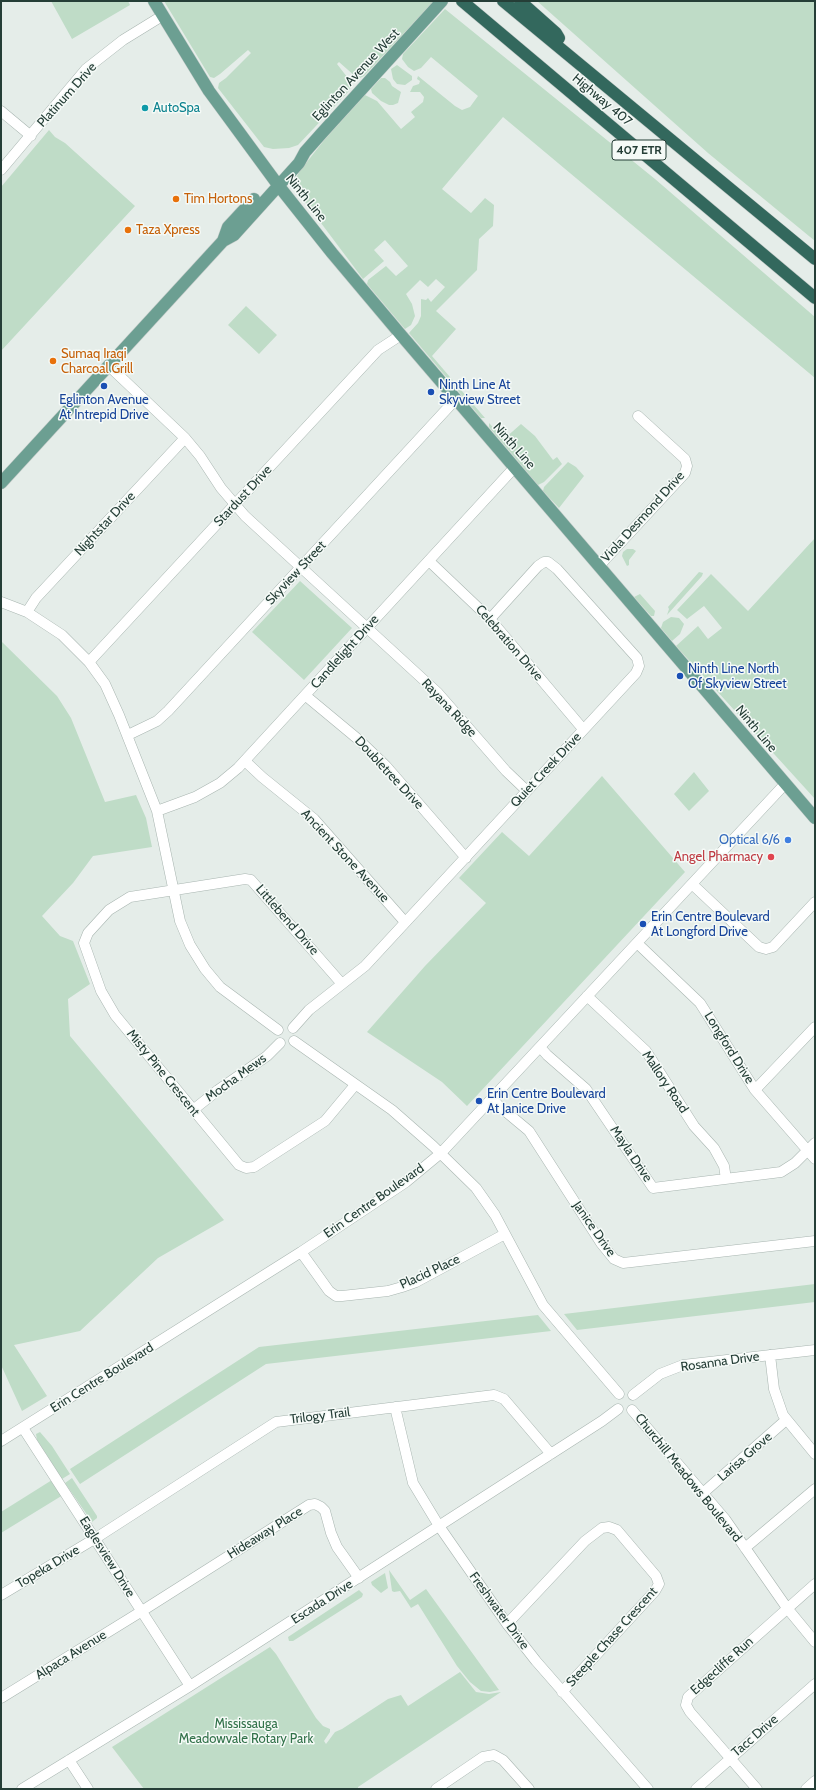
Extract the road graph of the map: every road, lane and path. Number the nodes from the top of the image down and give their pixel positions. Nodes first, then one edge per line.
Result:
1 (154, 1) edge
2 (442, 1) edge
3 (463, 1) edge
4 (503, 1) edge
5 (520, 1) edge
6 (162, 16) junction
7 (569, 55) junction
8 (1, 112) edge
9 (31, 136) junction
10 (1, 170) edge
11 (275, 182) junction
12 (815, 259) edge
13 (815, 298) edge
14 (401, 336) junction
15 (109, 366) junction
16 (456, 399) junction
17 (638, 416) dead end
18 (185, 438) junction
19 (514, 468) junction
20 (1, 483) edge
21 (235, 505) junction
22 (429, 561) junction
23 (599, 566) junction
24 (301, 568) junction
25 (1, 602) edge
26 (27, 612) junction
27 (490, 619) junction
28 (367, 628) junction
29 (89, 662) junction
30 (306, 696) junction
31 (583, 729) junction
32 (128, 735) junction
33 (245, 761) junction
34 (785, 784) junction
35 (527, 791) junction
36 (157, 811) junction
37 (815, 818) edge
38 (466, 858) junction
39 (692, 884) junction
40 (174, 889) junction
41 (815, 902) edge
42 (405, 922) junction
43 (637, 943) junction
44 (342, 984) junction
45 (588, 996) junction
46 (815, 1027) edge
47 (293, 1028) junction
48 (278, 1030) junction
49 (294, 1041) junction
50 (279, 1044) junction
51 (540, 1047) junction
52 (355, 1085) junction
53 (755, 1090) junction
54 (492, 1098) junction
55 (193, 1110) junction
56 (812, 1147) edge
57 (441, 1153) junction
58 (815, 1159) edge
59 (726, 1179) junction
60 (505, 1234) junction
61 (815, 1241) edge
62 (301, 1252) junction
63 (815, 1350) edge
64 (770, 1355) junction
65 (619, 1394) junction
66 (633, 1395) junction
67 (395, 1407) junction
68 (618, 1409) junction
69 (632, 1410) junction
70 (786, 1420) junction
71 (24, 1428) junction
72 (1, 1441) edge
73 (551, 1454) junction
74 (815, 1454) edge
75 (815, 1489) edge
76 (703, 1493) junction
77 (439, 1526) junction
78 (96, 1538) junction
79 (745, 1548) junction
80 (359, 1578) junction
81 (815, 1584) edge
82 (1, 1595) edge
83 (787, 1608) junction
84 (142, 1612) junction
85 (507, 1624) junction
86 (815, 1642) edge
87 (815, 1684) edge
88 (190, 1686) junction
89 (562, 1692) junction
90 (1, 1698) edge
91 (730, 1758) junction
92 (69, 1760) junction
93 (815, 1782) edge
94 (22, 1789) edge
95 (88, 1789) edge
96 (436, 1789) edge
97 (529, 1789) edge
98 (648, 1789) edge
99 (696, 1789) edge
100 (757, 1789) edge
101 (806, 1789) edge

1 - 6 main road, Ninth Line
2 - 11 main road, Eglinton Avenue West
3 - 13 highway, Highway 407 / 407 ETR
4 - 7 highway, Highway 407 / 407 ETR
5 - 7 highway
6 - 9 street, Platinum Drive
6 - 11 main road, Ninth Line
7 - 12 highway, Highway 407 / 407 ETR
8 - 9 street
9 - 10 street, Platinum Drive
11 - 14 main road, Ninth Line
11 - 15 main road, Eglinton Avenue West
14 - 16 main road, Ninth Line
14 - 21 street, Stardust Drive
15 - 18 street, Rayana Ridge
15 - 20 main road, Eglinton Avenue West
16 - 19 main road, Ninth Line
16 - 24 street, Skyview Street
17 - 23 street, Viola Desmond Drive
18 - 21 street, Rayana Ridge
18 - 26 street, Nightstar Drive
19 - 22 street, Candlelight Drive
19 - 23 main road, Ninth Line
21 - 24 street, Rayana Ridge
21 - 29 street, Stardust Drive
22 - 27 street, Celebration Drive
22 - 28 street, Candlelight Drive
23 - 34 main road, Ninth Line
24 - 28 street, Rayana Ridge
24 - 32 street, Skyview Street
25 - 26 street
26 - 29 street
27 - 31 street, Celebration Drive
27 - 31 street, Quiet Creek Drive
28 - 30 street, Candlelight Drive
28 - 35 street, Rayana Ridge
29 - 32 street
30 - 33 street, Candlelight Drive
30 - 38 street, Doubletree Drive
31 - 35 street, Quiet Creek Drive
32 - 36 street
33 - 36 street, Candlelight Drive
33 - 42 street, Ancient Stone Avenue
34 - 37 main road, Ninth Line
34 - 39 street, Erin Centre Boulevard
35 - 38 street, Quiet Creek Drive
36 - 40 street
38 - 42 street, Quiet Creek Drive
39 - 41 street
39 - 43 street, Erin Centre Boulevard
40 - 44 street, Littlebend Drive
40 - 48 street
40 - 55 street, Misty Pine Crescent
42 - 44 street, Quiet Creek Drive
43 - 45 street, Erin Centre Boulevard
43 - 53 street, Longford Drive
44 - 47 street, Quiet Creek Drive
45 - 51 street, Erin Centre Boulevard
45 - 59 street, Mallory Road
46 - 53 street
47 - 48 street
47 - 49 street
48 - 50 street
49 - 50 street
49 - 52 street
50 - 55 street, Mocha Mews
51 - 54 street, Erin Centre Boulevard
51 - 59 street, Mayla Drive
52 - 55 street, Misty Pine Crescent
52 - 57 street
53 - 56 street, Longford Drive
54 - 57 street, Erin Centre Boulevard
54 - 61 street, Janice Drive
56 - 58 street, Longford Drive
56 - 59 street, Mayla Drive
57 - 60 street
57 - 62 street, Erin Centre Boulevard
60 - 62 street, Placid Place
60 - 65 street
62 - 71 street, Erin Centre Boulevard
63 - 64 street, Rosanna Drive
64 - 66 street, Rosanna Drive
64 - 70 street
65 - 66 street
65 - 68 street
66 - 69 street
67 - 73 street, Trilogy Trail
67 - 77 street, Freshwater Drive
67 - 78 street, Trilogy Trail
68 - 69 street
68 - 73 street, Escada Drive
69 - 76 street, Churchill Meadows Boulevard
70 - 74 street
70 - 76 street, Larisa Grove
71 - 72 street, Erin Centre Boulevard
71 - 78 street, Eaglesview Drive
73 - 77 street, Escada Drive
75 - 79 street
76 - 79 street, Churchill Meadows Boulevard
77 - 80 street, Escada Drive
77 - 85 street, Freshwater Drive
78 - 82 street, Topeka Drive
78 - 84 street, Eaglesview Drive
79 - 83 street, Churchill Meadows Boulevard
80 - 84 street, Hideaway Place
80 - 88 street, Escada Drive
81 - 83 street, Edgecliffe Run
83 - 86 street, Churchill Meadows Boulevard
83 - 91 street, Edgecliffe Run
84 - 88 street, Eaglesview Drive
84 - 90 street, Alpaca Avenue
85 - 89 street, Freshwater Drive
85 - 89 street, Steeple Chase Crescent
87 - 91 street, Tacc Drive
88 - 92 street, Escada Drive
89 - 98 street, Freshwater Drive
91 - 99 street, Tacc Drive
91 - 100 street, Edgecliffe Run
92 - 94 street, Escada Drive
92 - 95 street
93 - 101 street
96 - 97 street

